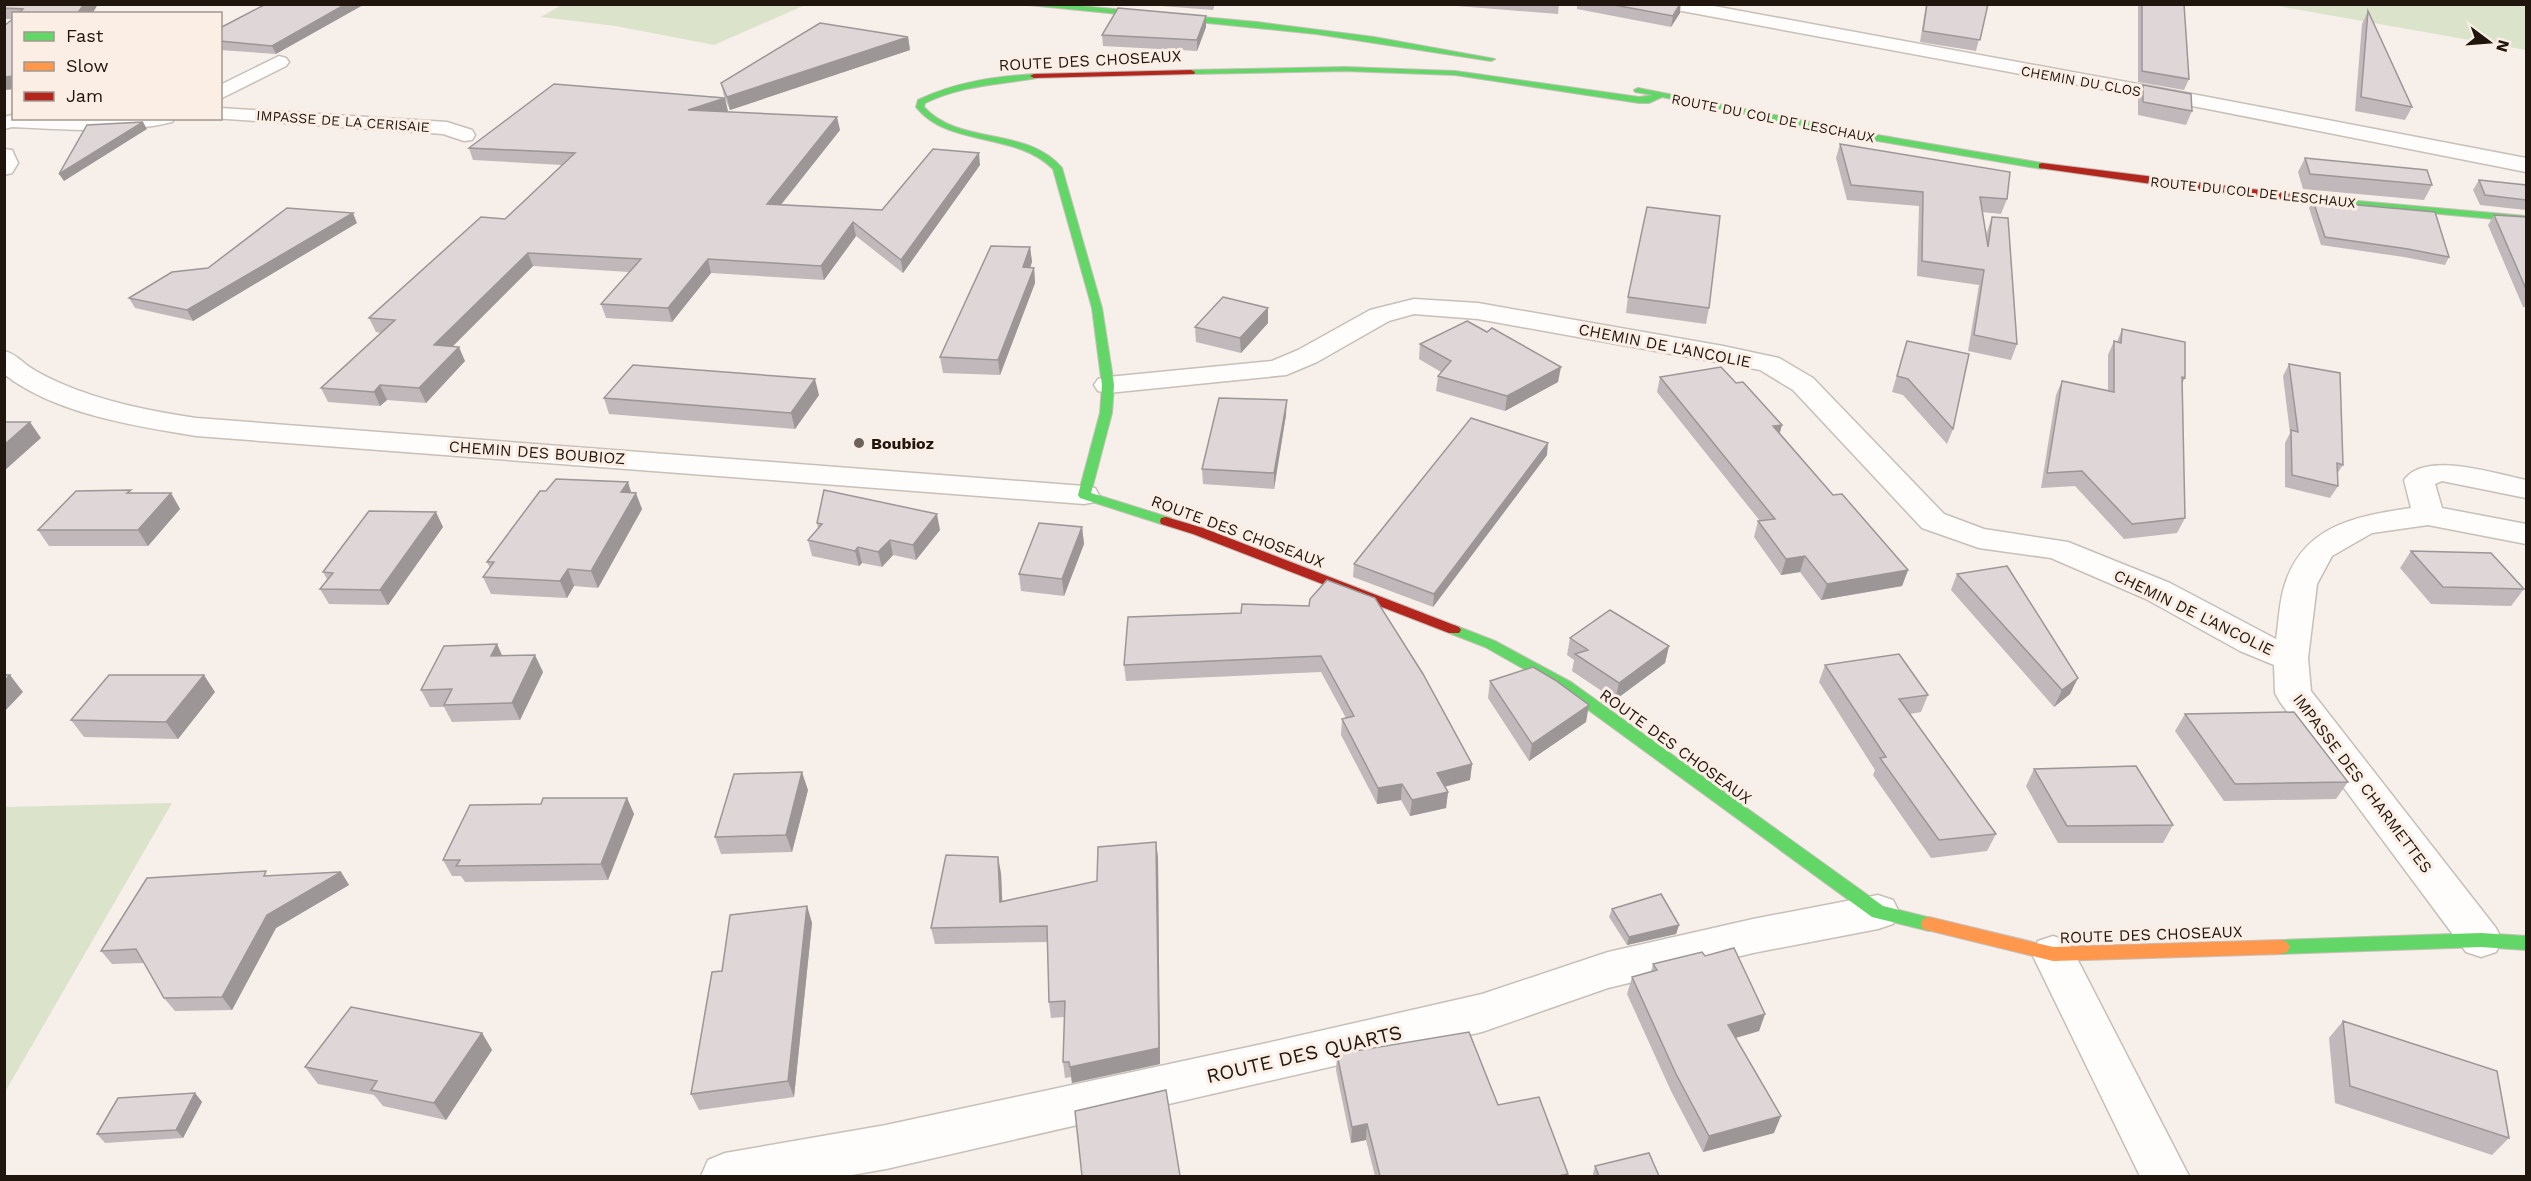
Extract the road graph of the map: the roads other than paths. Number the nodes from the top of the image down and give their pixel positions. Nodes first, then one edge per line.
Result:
1 (1022, 4) edge
2 (1671, 4) edge
3 (279, 62) dead end
4 (1501, 62) dead end
5 (1558, 74) dead end
6 (222, 92) edge
7 (1661, 95) junction
8 (222, 114) edge
9 (152, 120) edge
10 (4, 123) edge
11 (464, 135) dead end
12 (4, 155) edge
13 (2526, 165) edge
14 (4, 168) edge
15 (2526, 219) edge
16 (9, 371) edge
17 (1108, 385) junction
18 (2526, 489) edge
19 (1084, 495) junction
20 (2428, 515) junction
21 (2526, 534) edge
22 (2291, 658) junction
23 (1878, 912) junction
24 (2481, 940) junction
25 (2526, 943) edge
26 (2053, 954) junction
27 (725, 1176) edge
28 (2165, 1176) edge

1 - 4 street
2 - 13 street, CHEMIN DU CLOS
3 - 6 street
5 - 7 street, ROUTE DU COL DE LESCHAUX
7 - 15 street, ROUTE DU COL DE LESCHAUX
7 - 17 street, ROUTE DES CHOSEAUX
8 - 11 street, IMPASSE DE LA CERISAIE
9 - 10 street
12 - 14 street
16 - 19 street, CHEMIN DES BOUBIOZ
17 - 19 street, ROUTE DES CHOSEAUX
17 - 22 street, CHEMIN DE L'ANCOLIE
18 - 20 street
19 - 23 street, ROUTE DES CHOSEAUX
20 - 21 street, IMPASSE DES CHARMETTES
20 - 22 street, IMPASSE DES CHARMETTES
22 - 24 street, IMPASSE DES CHARMETTES
23 - 26 street, ROUTE DES CHOSEAUX
23 - 27 street, ROUTE DES QUARTS
24 - 25 street, ROUTE DES CHOSEAUX
24 - 26 street, ROUTE DES CHOSEAUX
26 - 28 street

